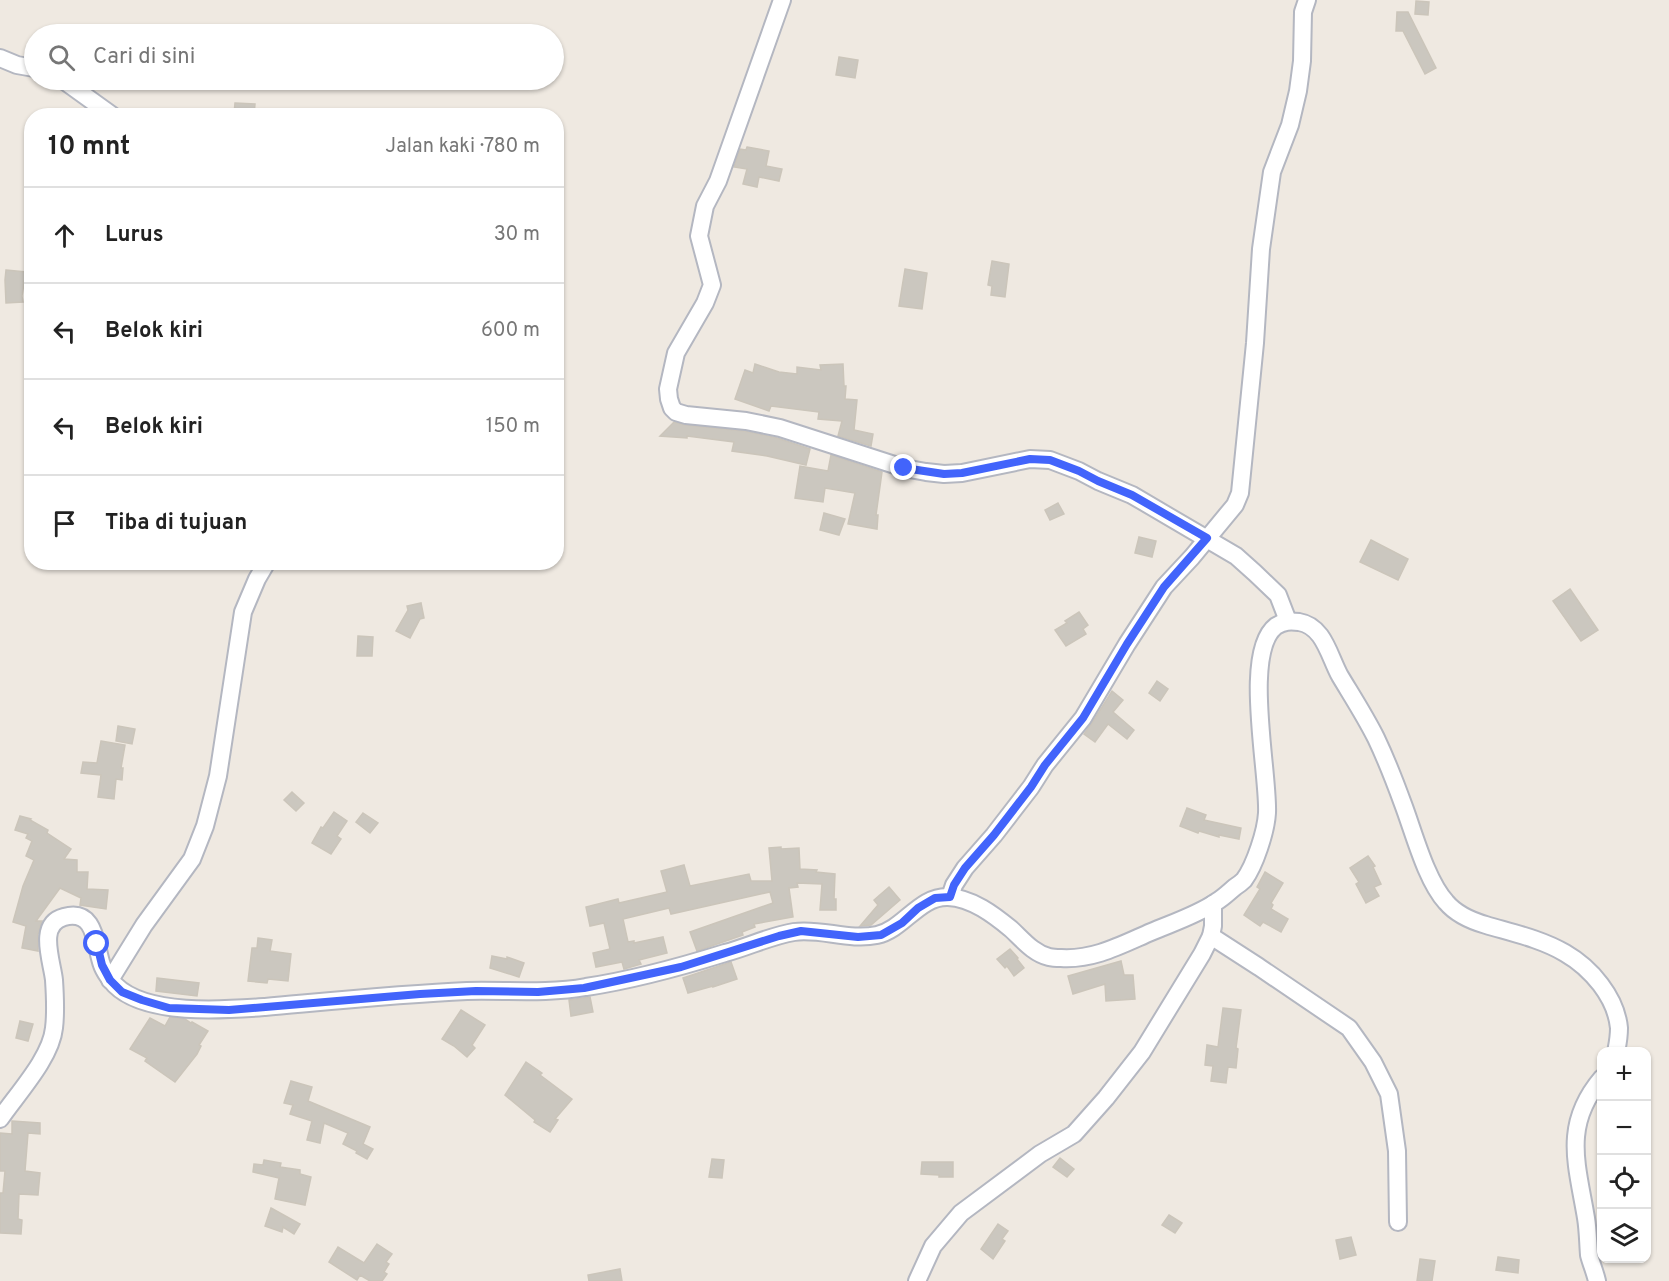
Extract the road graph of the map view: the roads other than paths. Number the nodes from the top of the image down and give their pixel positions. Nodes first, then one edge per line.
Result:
1 (782, 0) edge
2 (1307, 0) edge
3 (0, 58) edge
4 (24, 66) edge
5 (77, 90) edge
6 (102, 108) edge
7 (1207, 538) junction
8 (262, 570) edge
9 (1288, 621) junction
10 (950, 897) junction
11 (1213, 904) junction
12 (1210, 936) junction
13 (110, 980) junction
14 (1617, 1047) edge
15 (1597, 1085) edge
16 (0, 1119) edge
17 (1398, 1222) dead end
18 (917, 1281) edge
19 (1597, 1281) edge

1 - 7 street
2 - 7 street
3 - 4 street
5 - 6 street
7 - 9 street
7 - 10 street
8 - 13 street
9 - 11 street
9 - 14 street
10 - 11 street
10 - 13 street
11 - 12 street
12 - 17 street
12 - 18 street
13 - 16 street
15 - 19 street

